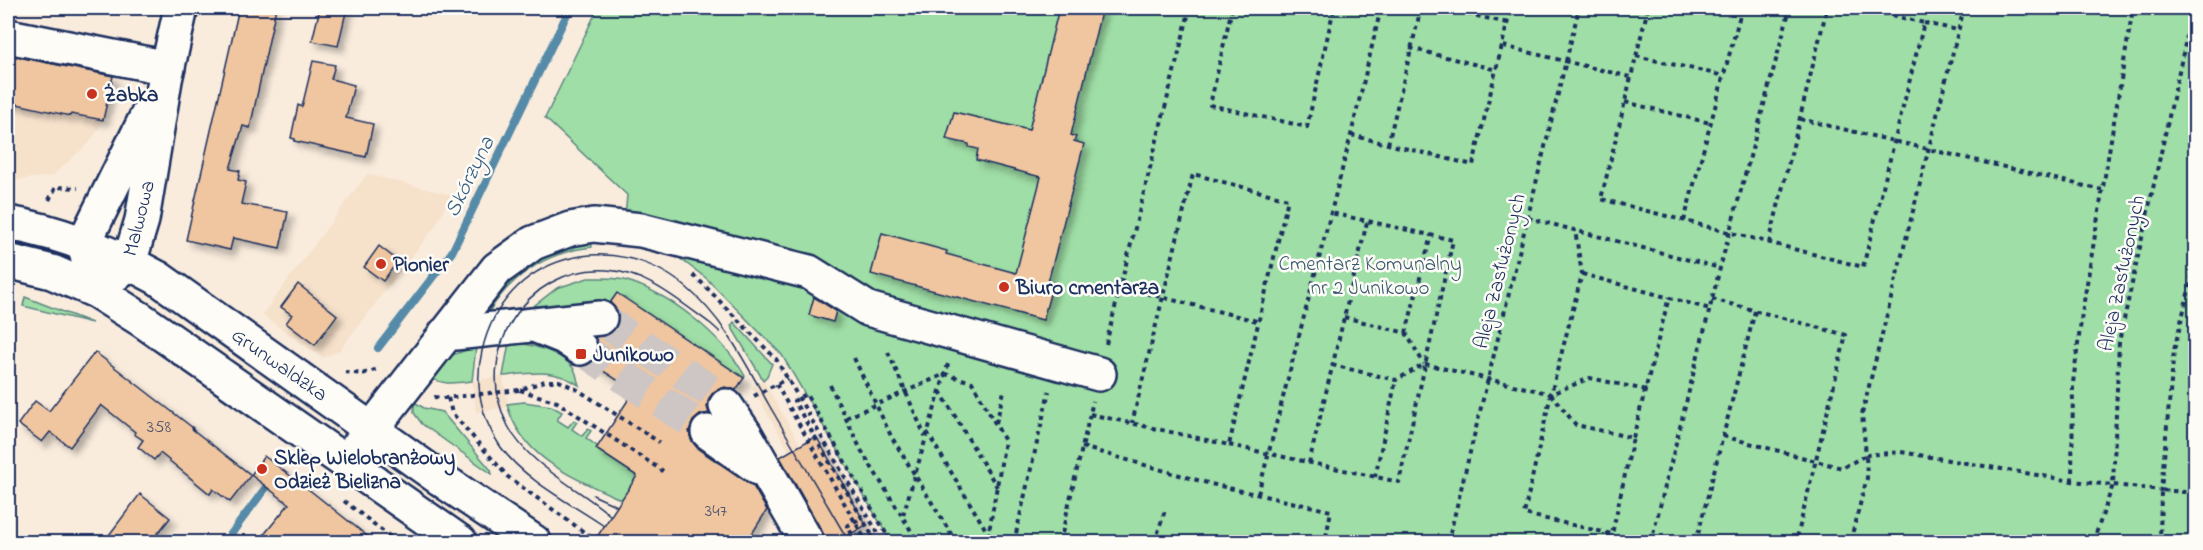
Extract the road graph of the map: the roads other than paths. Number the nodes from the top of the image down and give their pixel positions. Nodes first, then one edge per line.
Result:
1 (181, 8) edge
2 (8, 36) edge
3 (166, 74) junction
4 (8, 223) edge
5 (84, 243) junction
6 (8, 261) edge
7 (129, 262) junction
8 (96, 291) junction
9 (600, 318) tunnel mouth
10 (534, 325) junction
11 (445, 334) junction
12 (580, 348) tunnel mouth
13 (1099, 374) road end
14 (728, 412) tunnel mouth
15 (372, 429) junction
16 (346, 462) junction
17 (460, 543) edge
18 (534, 543) edge
19 (807, 543) edge

1 - 3 street, Malwowa
2 - 3 street
3 - 5 street, Malwowa
3 - 7 street, Malwowa
4 - 5 street, Grunwaldzka
5 - 7 street, Grunwaldzka
5 - 8 street, Malwowa
6 - 8 street, Grunwaldzka
7 - 8 street, Malwowa
7 - 15 street, Grunwaldzka
8 - 16 street, Grunwaldzka
9 - 10 street
10 - 11 street
10 - 12 street
11 - 13 street
11 - 15 street
14 - 19 street
15 - 16 street
15 - 18 street, Grunwaldzka
16 - 17 street, Grunwaldzka

